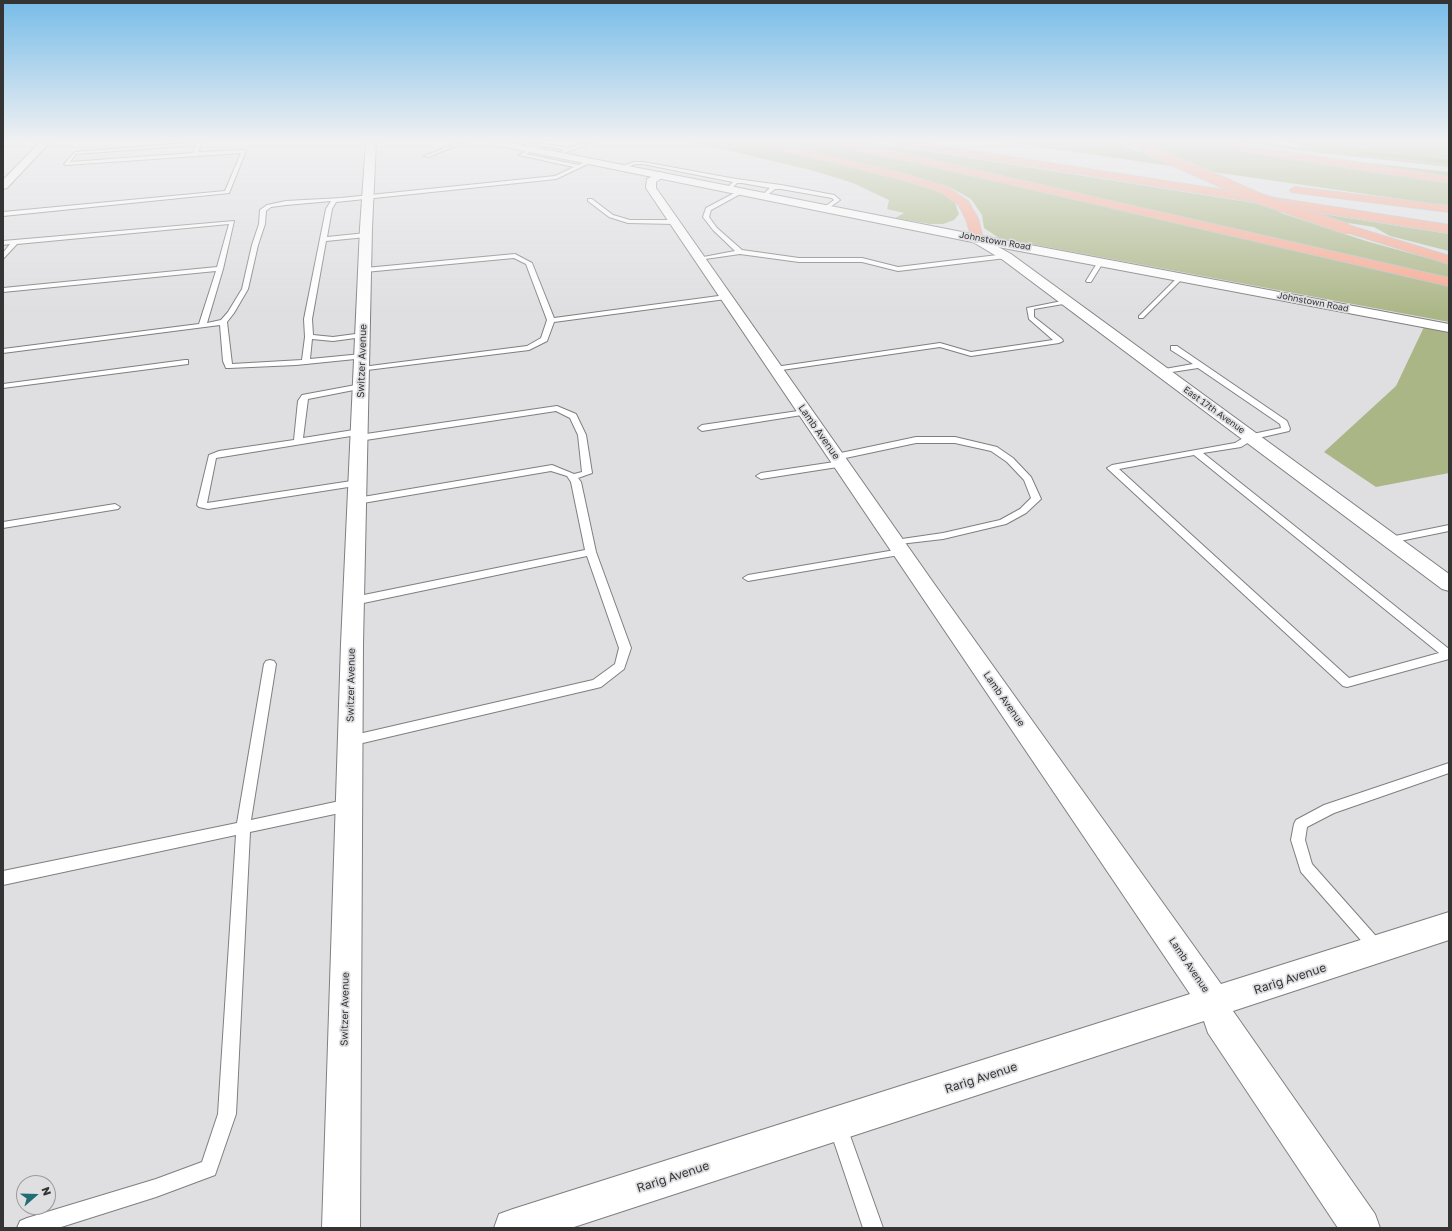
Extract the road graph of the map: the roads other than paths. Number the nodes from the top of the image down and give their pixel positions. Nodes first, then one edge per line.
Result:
1 (151, 199) edge
2 (338, 199) edge
3 (342, 199) edge
4 (368, 199) edge
5 (659, 199) edge
6 (725, 199) edge
7 (782, 199) edge
8 (836, 199) edge
9 (959, 199) edge
10 (1089, 199) edge
11 (1262, 199) edge
12 (1262, 199) edge
13 (1346, 199) edge
14 (1368, 199) edge
15 (590, 200) dead end
16 (826, 208) junction
17 (1449, 209) edge
18 (3, 214) edge
19 (1449, 216) edge
20 (674, 222) junction
21 (1347, 229) junction
22 (1449, 229) edge
23 (366, 235) junction
24 (977, 238) junction
25 (323, 239) junction
26 (16, 241) junction
27 (3, 242) edge
28 (740, 252) junction
29 (1449, 254) edge
30 (1006, 256) junction
31 (3, 257) edge
32 (700, 259) junction
33 (1449, 260) edge
34 (1101, 261) junction
35 (220, 269) junction
36 (365, 270) junction
37 (1182, 276) junction
38 (1089, 281) dead end
39 (1449, 282) edge
40 (3, 290) edge
41 (726, 297) junction
42 (1067, 302) junction
43 (1141, 317) dead end
44 (551, 320) junction
45 (223, 322) junction
46 (202, 326) junction
47 (1449, 328) edge
48 (309, 338) junction
49 (1174, 348) dead end
50 (3, 351) edge
51 (362, 361) junction
52 (185, 362) dead end
53 (306, 362) junction
54 (1200, 366) junction
55 (775, 369) junction
56 (1162, 372) junction
57 (3, 386) edge
58 (805, 412) junction
59 (702, 428) dead end
60 (359, 435) junction
61 (1251, 437) junction
62 (298, 441) junction
63 (1196, 452) junction
64 (839, 460) junction
65 (761, 476) dead end
66 (573, 477) junction
67 (357, 492) junction
68 (115, 507) dead end
69 (3, 525) edge
70 (1449, 528) edge
71 (1390, 540) junction
72 (898, 548) junction
73 (591, 552) junction
74 (748, 578) dead end
75 (1449, 584) edge
76 (354, 601) junction
77 (1448, 655) edge
78 (270, 664) dead end
79 (350, 741) junction
80 (1449, 768) edge
81 (349, 805) junction
82 (243, 828) junction
83 (3, 878) edge
84 (1449, 926) edge
85 (1378, 950) junction
86 (1213, 1004) junction
87 (837, 1124) junction
88 (28, 1228) edge
89 (341, 1228) edge
90 (513, 1228) edge
91 (873, 1228) edge
92 (1361, 1228) edge

1 - 18 lane
2 - 45 lane
3 - 25 lane
4 - 23 street, Switzer Avenue
5 - 20 street, Lamb Avenue
6 - 28 lane
7 - 16 street, Johnstown Road
8 - 16 lane
9 - 24 highway
10 - 39 highway
11 - 22 highway
12 - 21 highway, bridge
13 - 19 highway
14 - 17 highway
15 - 20 lane
16 - 24 street, Johnstown Road
20 - 32 street, Lamb Avenue
21 - 29 highway
21 - 33 highway
23 - 25 lane
23 - 36 street, Switzer Avenue
24 - 30 street, East 17th Avenue
24 - 34 street, Johnstown Road
25 - 48 lane
26 - 27 lane
26 - 31 lane
26 - 35 lane
28 - 30 lane
28 - 32 lane
30 - 42 street, East 17th Avenue
32 - 41 street, Lamb Avenue
34 - 37 street, Johnstown Road
34 - 38 lane
35 - 40 lane
35 - 46 lane
36 - 44 lane
36 - 51 street, Switzer Avenue
37 - 43 lane
37 - 47 street, Johnstown Road
41 - 44 lane
41 - 55 street, Lamb Avenue
42 - 55 lane
42 - 56 street, East 17th Avenue
44 - 51 lane
45 - 46 lane
45 - 53 lane
46 - 50 lane
48 - 51 lane
48 - 53 lane
49 - 54 lane
51 - 53 lane
51 - 60 street, Switzer Avenue
51 - 62 lane
52 - 57 lane
54 - 56 lane
54 - 61 lane
55 - 58 street, Lamb Avenue
56 - 61 street, East 17th Avenue
58 - 59 lane
58 - 64 street, Lamb Avenue
60 - 62 lane
60 - 66 lane
60 - 67 street, Switzer Avenue
61 - 63 lane
61 - 71 street, East 17th Avenue
62 - 67 lane
63 - 77 lane
63 - 77 lane
64 - 65 lane
64 - 72 street, Lamb Avenue
64 - 72 lane
66 - 67 lane
66 - 73 lane
67 - 76 street, Switzer Avenue
68 - 69 lane
70 - 71 lane
71 - 75 street, East 17th Avenue
72 - 74 lane
72 - 86 street, Lamb Avenue
73 - 76 lane
73 - 79 lane
76 - 79 street, Switzer Avenue
78 - 82 lane
79 - 81 street, Switzer Avenue
80 - 85 lane
81 - 82 lane
81 - 89 street, Switzer Avenue
82 - 83 lane
82 - 88 lane
84 - 85 street, Rarig Avenue
85 - 86 street, Rarig Avenue
86 - 87 street, Rarig Avenue
86 - 92 street, Lamb Avenue
87 - 90 street, Rarig Avenue
87 - 91 lane

